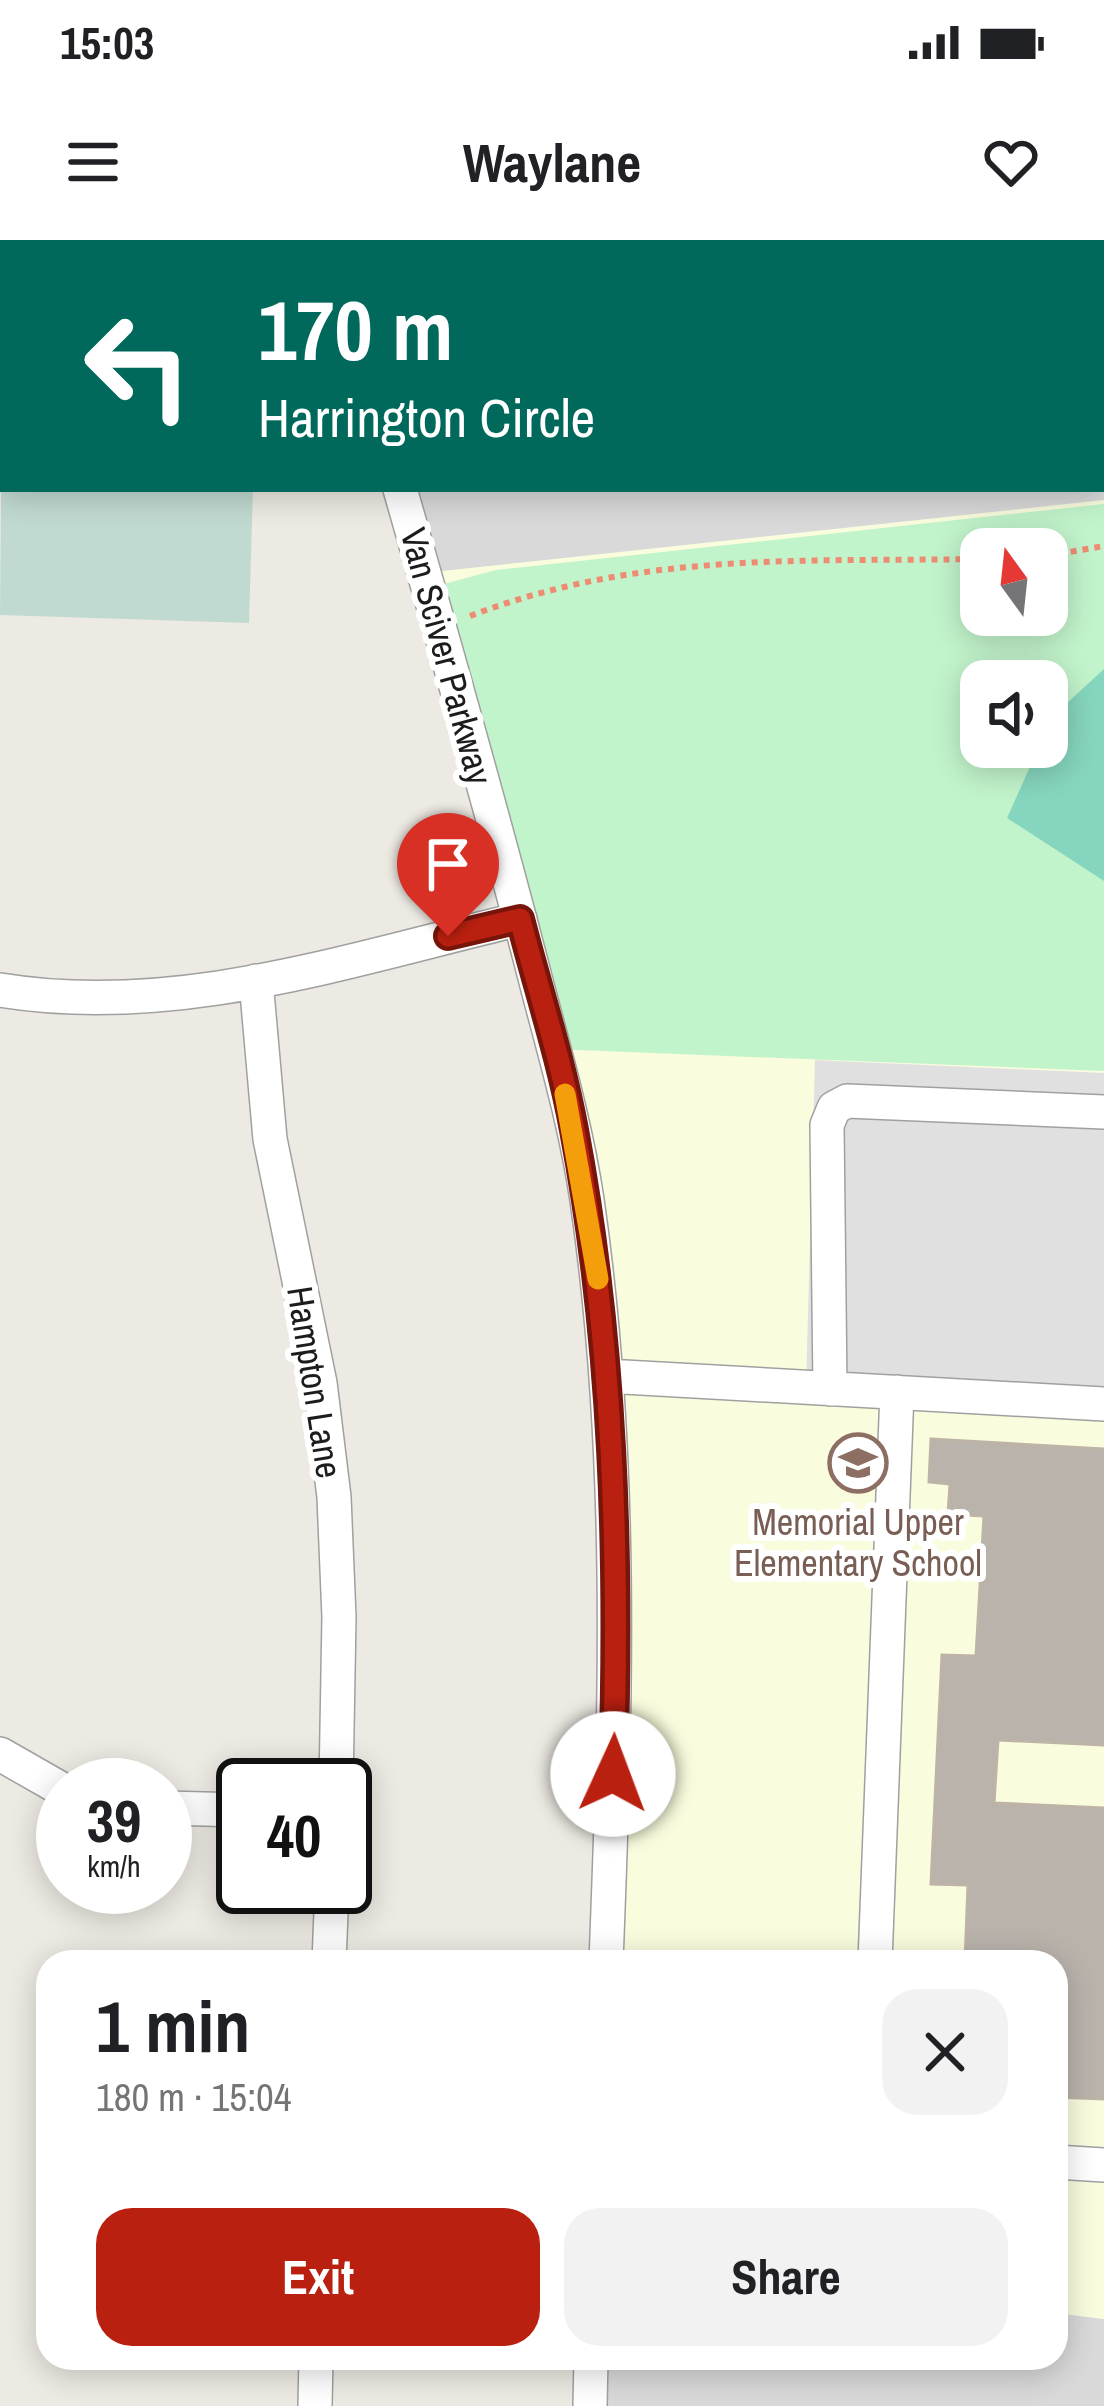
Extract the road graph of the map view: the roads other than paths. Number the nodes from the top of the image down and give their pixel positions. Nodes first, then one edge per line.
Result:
1 (401, 492) edge
2 (520, 919) junction
3 (256, 981) junction
4 (0, 990) edge
5 (1104, 1112) edge
6 (606, 1376) junction
7 (830, 1389) junction
8 (898, 1392) junction
9 (1104, 1404) edge
10 (0, 1754) edge
11 (336, 1758) edge
12 (36, 1775) edge
13 (331, 1914) edge
14 (329, 1950) edge
15 (606, 1950) edge
16 (875, 1950) edge
17 (1068, 2163) edge
18 (1104, 2165) edge
19 (316, 2370) edge
20 (591, 2370) edge
21 (315, 2406) edge
22 (590, 2406) edge

1 - 2 street, Van Sciver Parkway
2 - 3 street
2 - 6 street, Van Sciver Parkway
3 - 4 street
3 - 11 street, Hampton Lane
5 - 7 street
6 - 7 street
6 - 15 street, Van Sciver Parkway
7 - 8 street
8 - 9 street
8 - 16 street
10 - 12 street
13 - 14 street
17 - 18 street
19 - 21 street
20 - 22 street

